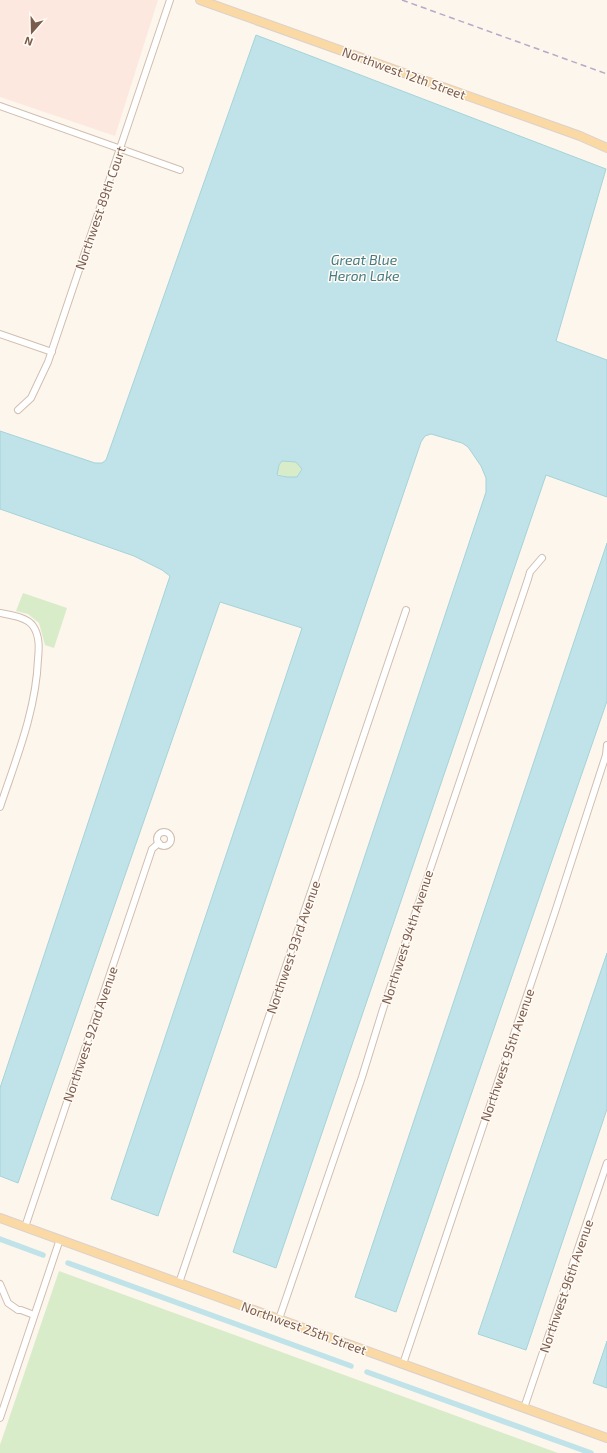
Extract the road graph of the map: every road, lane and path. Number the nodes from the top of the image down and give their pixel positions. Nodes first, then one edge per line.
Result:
1 (170, 0) edge
2 (200, 0) edge
3 (0, 106) edge
4 (607, 148) edge
5 (120, 149) junction
6 (180, 170) dead end
7 (0, 334) edge
8 (52, 352) junction
9 (18, 410) dead end
10 (542, 558) dead end
11 (406, 610) dead end
12 (0, 613) edge
13 (607, 745) edge
14 (1, 798) edge
15 (0, 807) edge
16 (159, 843) dead end
17 (607, 1163) edge
18 (0, 1218) edge
19 (25, 1227) junction
20 (60, 1239) junction
21 (179, 1283) junction
22 (0, 1284) edge
23 (34, 1315) junction
24 (279, 1319) junction
25 (404, 1364) junction
26 (524, 1408) junction
27 (0, 1418) edge
28 (607, 1438) edge

1 - 5 street, Northwest 89th Court
2 - 4 main road, Northwest 12th Street
3 - 5 street
5 - 6 street
5 - 8 street, Northwest 89th Court
7 - 8 street
8 - 9 street, Northwest 89th Court
10 - 24 street, Northwest 94th Avenue
11 - 21 street, Northwest 93rd Avenue
12 - 14 street
13 - 25 street, Northwest 95th Avenue
14 - 15 street
16 - 19 street, Northwest 92nd Avenue
17 - 26 street, Northwest 96th Avenue
18 - 19 main road, Northwest 25th Street
19 - 20 main road, Northwest 25th Street
20 - 21 main road, Northwest 25th Street
20 - 23 street
21 - 24 main road, Northwest 25th Street
22 - 23 street
23 - 27 street
24 - 25 main road, Northwest 25th Street
25 - 26 main road, Northwest 25th Street
26 - 28 main road, Northwest 25th Street

